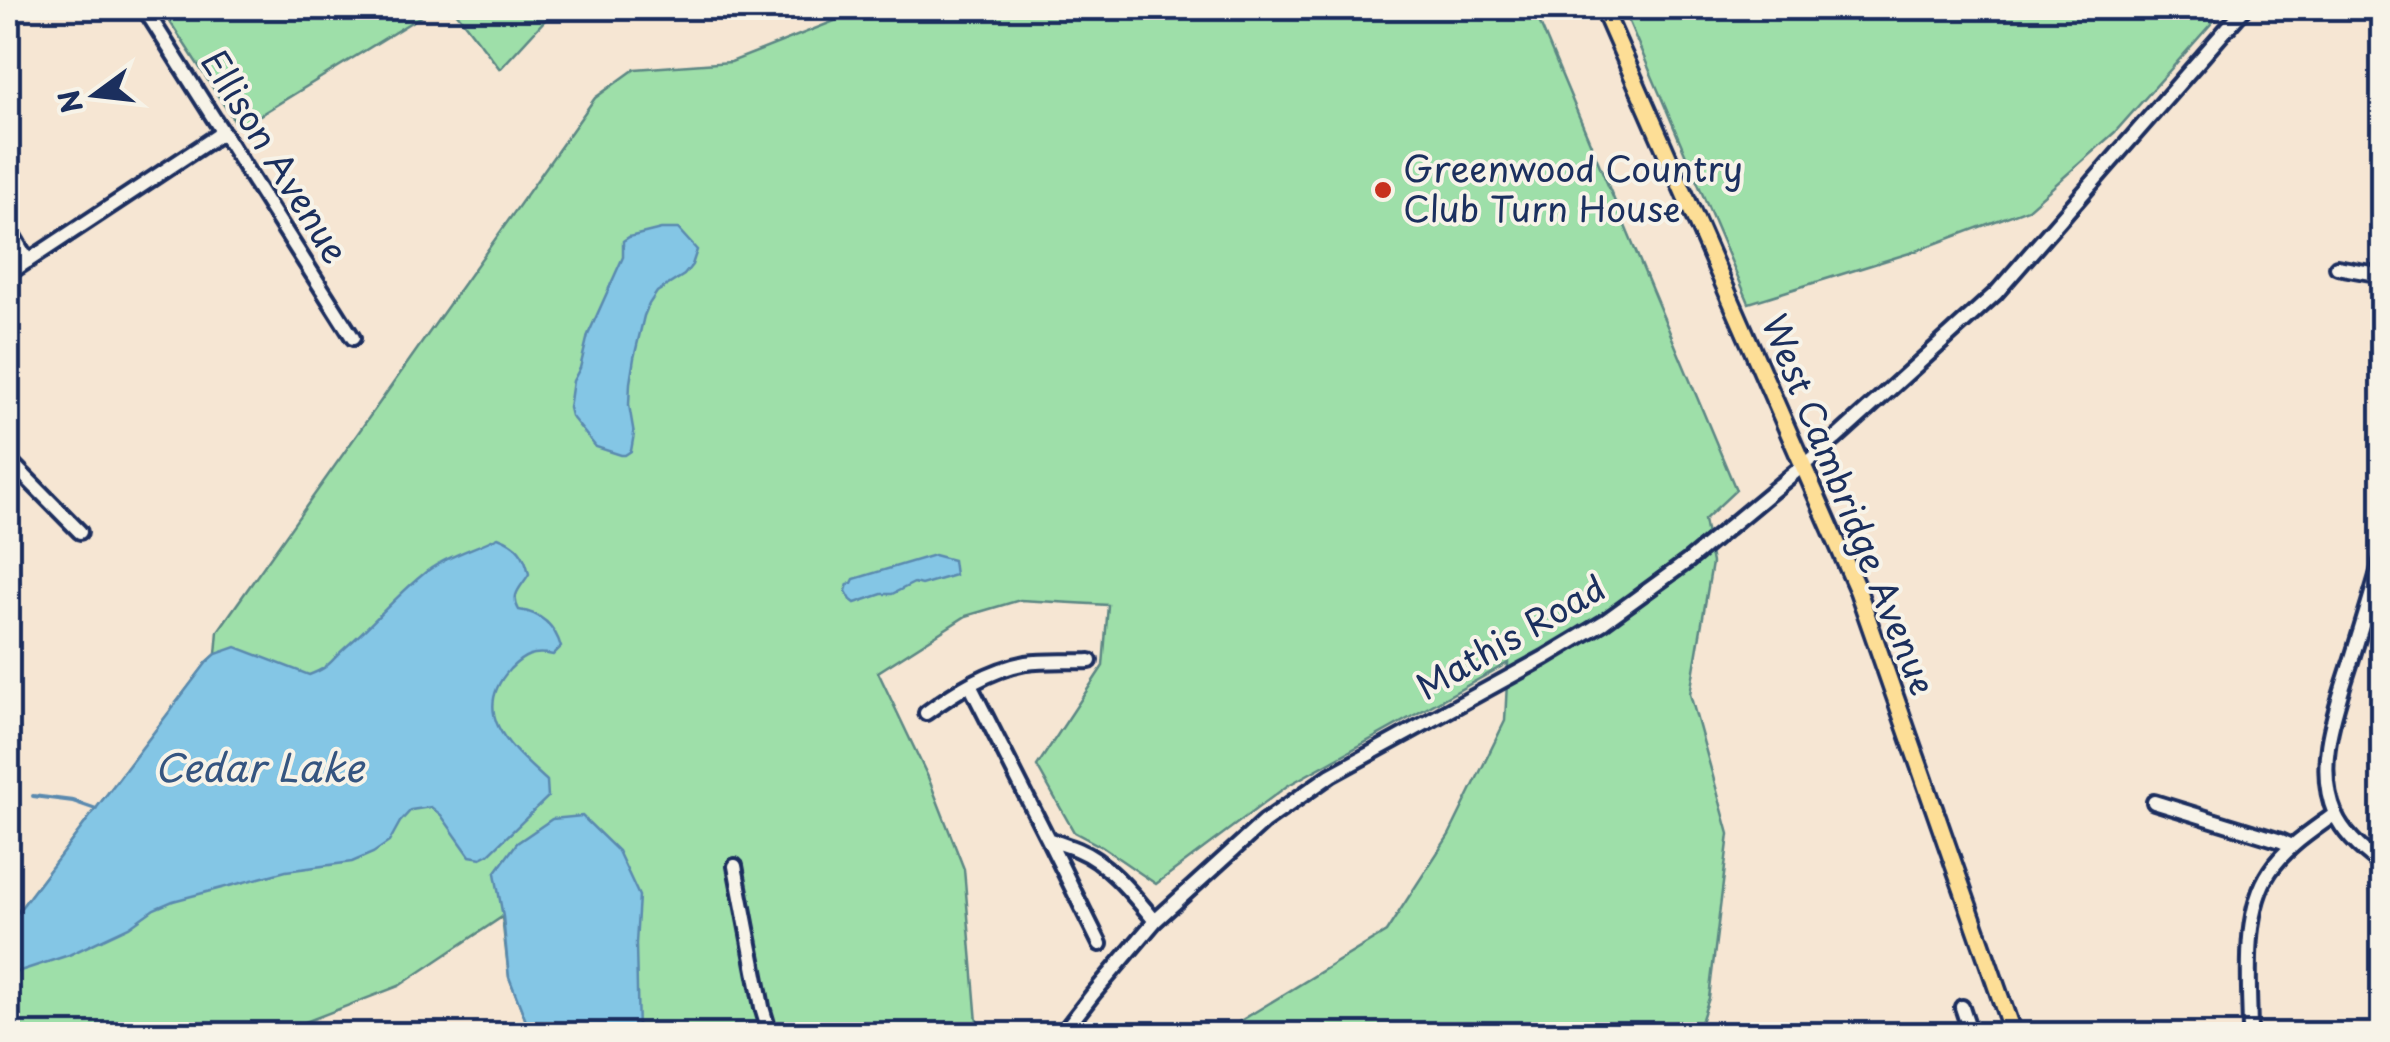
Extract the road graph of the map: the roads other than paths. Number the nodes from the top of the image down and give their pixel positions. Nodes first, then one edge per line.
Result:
1 (144, 8) edge
2 (1603, 8) edge
3 (2245, 8) edge
4 (223, 132) junction
5 (8, 227) edge
6 (28, 261) junction
7 (2337, 266) dead end
8 (8, 274) edge
9 (2382, 274) edge
10 (353, 338) dead end
11 (8, 458) edge
12 (1804, 465) junction
13 (80, 532) dead end
14 (2382, 558) edge
15 (1090, 661) dead end
16 (970, 685) junction
17 (926, 713) dead end
18 (2154, 802) dead end
19 (2335, 814) junction
20 (1048, 839) junction
21 (2292, 846) junction
22 (2382, 865) edge
23 (735, 866) dead end
24 (1156, 921) junction
25 (1100, 944) dead end
26 (1962, 1007) dead end
27 (770, 1034) edge
28 (1062, 1034) edge
29 (1971, 1034) edge
30 (2012, 1034) edge
31 (2250, 1034) edge

1 - 4 street, Ellison Avenue
2 - 12 main road, West Cambridge Avenue
3 - 12 street, Mathis Road
4 - 6 street
4 - 10 street, Ellison Avenue
5 - 6 street
6 - 8 street
7 - 9 street
11 - 13 street
12 - 24 street, Mathis Road
12 - 30 main road, West Cambridge Avenue
14 - 19 street
15 - 16 street
16 - 17 street
16 - 20 street
18 - 21 street
19 - 21 street
19 - 22 street
20 - 24 street
20 - 25 street
21 - 31 street
23 - 27 street
24 - 28 street, Mathis Road
26 - 29 street

